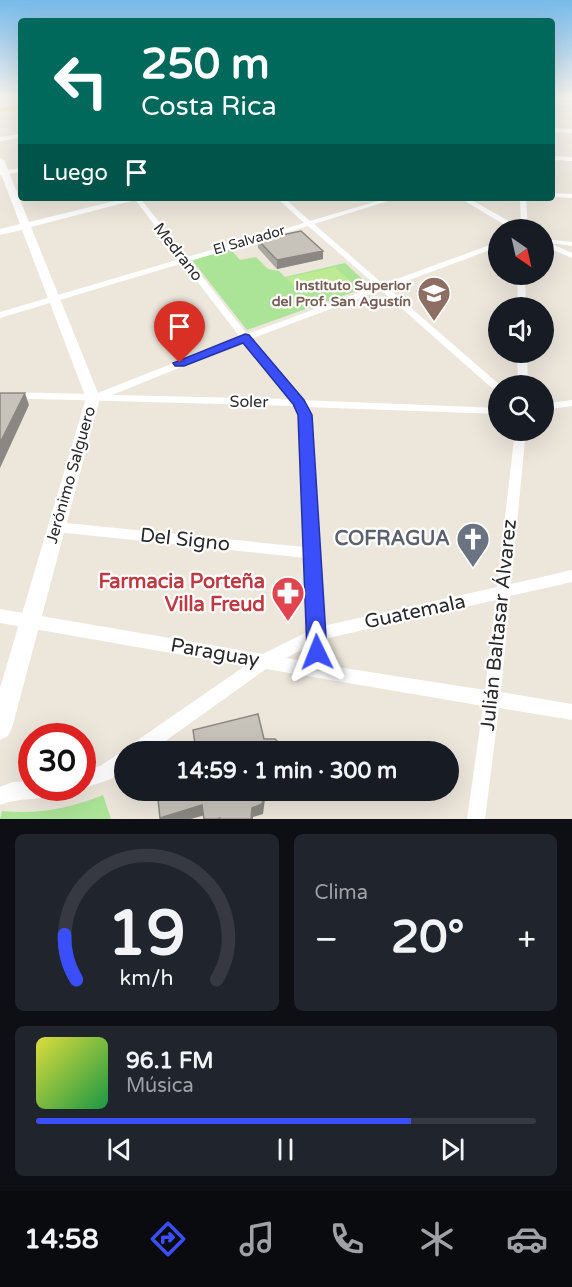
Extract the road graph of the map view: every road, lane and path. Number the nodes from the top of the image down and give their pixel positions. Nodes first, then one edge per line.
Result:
1 (18, 136) edge
2 (0, 139) edge
3 (555, 158) edge
4 (572, 159) edge
5 (0, 160) edge
6 (18, 170) edge
7 (2, 173) edge
8 (555, 195) edge
9 (572, 196) edge
10 (125, 201) edge
11 (139, 201) edge
12 (283, 201) edge
13 (385, 201) edge
14 (468, 201) edge
15 (523, 201) edge
16 (500, 219) edge
17 (524, 219) edge
18 (308, 223) junction
19 (24, 226) junction
20 (0, 232) edge
21 (554, 243) edge
22 (572, 244) edge
23 (554, 247) edge
24 (488, 248) edge
25 (572, 256) edge
26 (184, 260) junction
27 (382, 287) junction
28 (52, 299) junction
29 (0, 315) edge
30 (245, 338) junction
31 (488, 379) edge
32 (0, 395) edge
33 (93, 398) junction
34 (299, 403) junction
35 (572, 403) edge
36 (554, 405) edge
37 (488, 411) edge
38 (520, 441) edge
39 (56, 527) junction
40 (313, 553) junction
41 (572, 576) edge
42 (503, 593) junction
43 (0, 616) edge
44 (29, 621) junction
45 (317, 634) junction
46 (263, 662) junction
47 (318, 671) junction
48 (492, 698) junction
49 (572, 712) edge
50 (0, 728) edge
51 (151, 741) edge
52 (114, 766) edge
53 (96, 776) edge
54 (18, 791) edge
55 (0, 796) edge
56 (476, 819) edge

1 - 2 street
3 - 4 street
5 - 7 street, Jerónimo Salguero
6 - 7 street
7 - 19 street, Jerónimo Salguero
8 - 9 street
10 - 19 street
11 - 26 street, Medrano
12 - 18 street
13 - 18 street, El Salvador
14 - 16 street
15 - 17 street
18 - 26 street, El Salvador
18 - 27 street
19 - 20 street
19 - 28 street, Jerónimo Salguero
21 - 22 street
23 - 25 street
24 - 27 street
26 - 28 street, El Salvador
26 - 30 street, Medrano
27 - 30 street
27 - 31 street
28 - 29 street, El Salvador
28 - 33 street, Jerónimo Salguero
30 - 33 street
30 - 34 street, Medrano
32 - 33 street, Soler
33 - 34 street, Soler
33 - 39 street, Jerónimo Salguero
34 - 37 street, Soler
34 - 40 street, Medrano
35 - 36 street
38 - 42 street, Julián Baltasar Álvarez
39 - 40 street, Del Signo
39 - 44 street, Jerónimo Salguero
40 - 45 street, Medrano
41 - 42 street, Guatemala
42 - 45 street, Guatemala
42 - 48 street, Julián Baltasar Álvarez
43 - 44 street, Paraguay
44 - 46 street, Paraguay
44 - 50 street, Jerónimo Salguero
45 - 46 street, Guatemala
45 - 47 street, Medrano
46 - 47 street, Paraguay
46 - 51 street
47 - 48 street, Paraguay
48 - 49 street, Paraguay
48 - 56 street, Julián Baltasar Álvarez
52 - 53 street
54 - 55 street

